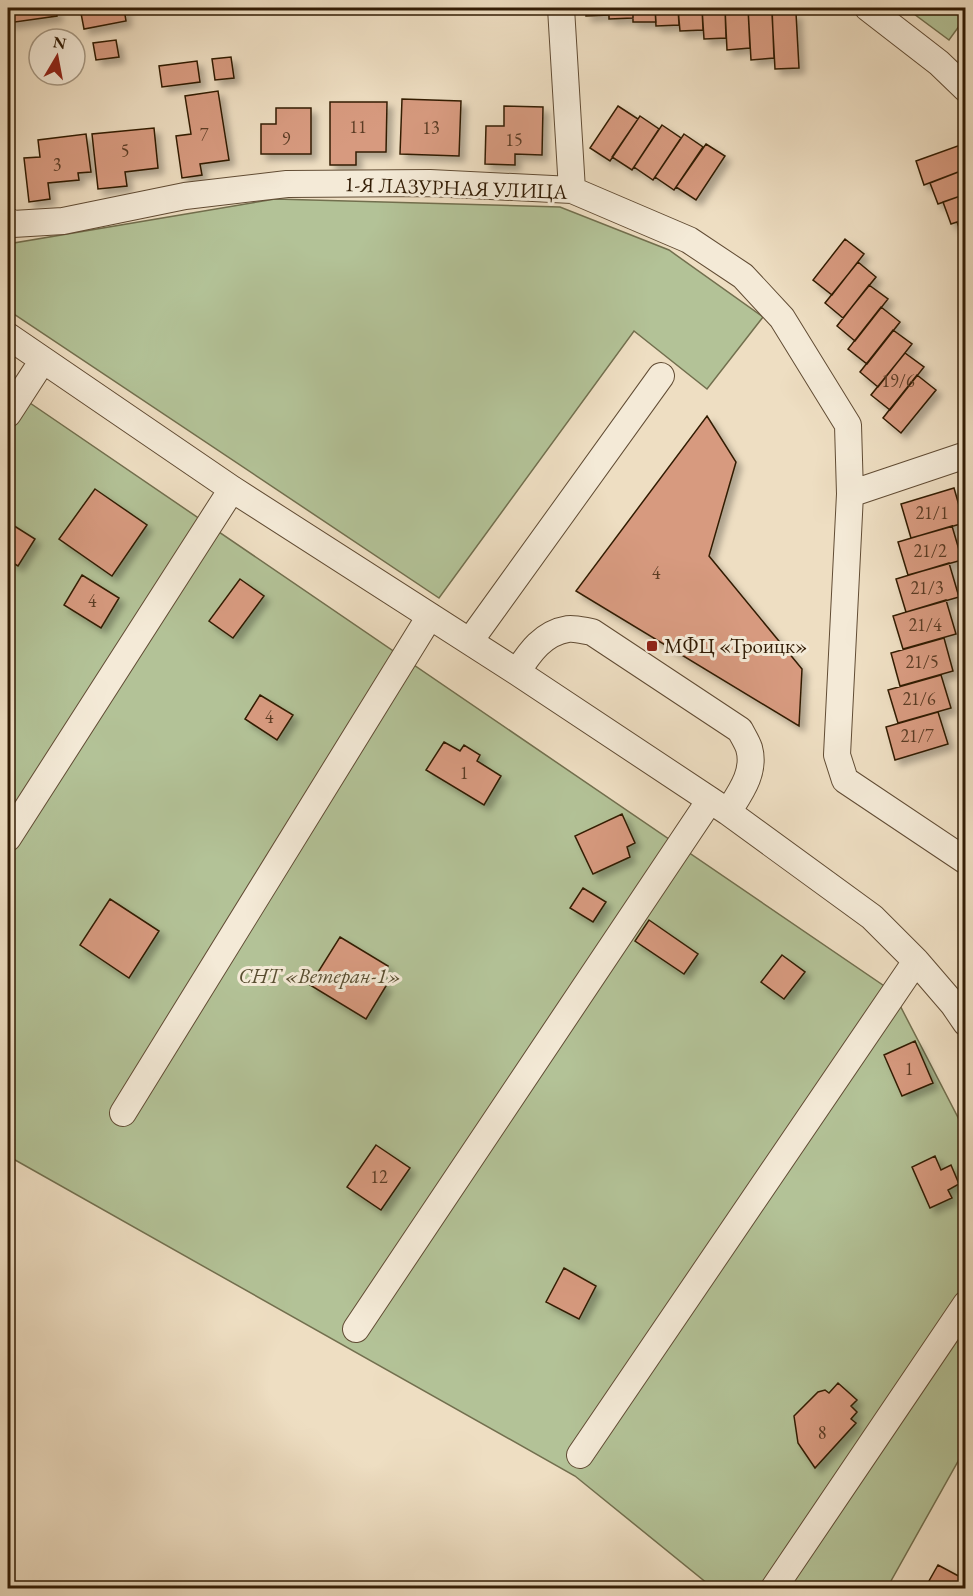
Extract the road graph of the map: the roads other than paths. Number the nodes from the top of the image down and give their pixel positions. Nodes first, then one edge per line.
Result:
1 (561, 8) edge
2 (868, 8) edge
3 (966, 89) edge
4 (572, 190) junction
5 (8, 222) edge
6 (8, 336) edge
7 (43, 360) junction
8 (661, 376) dead end
9 (8, 414) edge
10 (966, 455) edge
11 (232, 489) junction
12 (850, 494) junction
13 (430, 616) junction
14 (470, 641) junction
15 (517, 672) junction
16 (719, 806) junction
17 (8, 838) edge
18 (966, 861) edge
19 (916, 961) junction
20 (966, 1023) edge
21 (123, 1113) dead end
22 (966, 1304) edge
23 (356, 1329) dead end
24 (580, 1455) dead end
25 (774, 1588) edge

1 - 4 street
2 - 3 street
4 - 5 street, 1-Я ЛАЗУРНАЯ УЛИЦА
4 - 12 street, 1-Я ЛАЗУРНАЯ УЛИЦА
6 - 7 street
7 - 9 street
7 - 11 street
8 - 14 street
10 - 12 street
11 - 13 street
11 - 17 street
12 - 18 street, 1-Я ЛАЗУРНАЯ УЛИЦА
13 - 14 street
13 - 21 street
14 - 15 street
15 - 16 street
15 - 16 street
16 - 19 street
16 - 23 street
19 - 20 street
19 - 24 street
22 - 25 street

